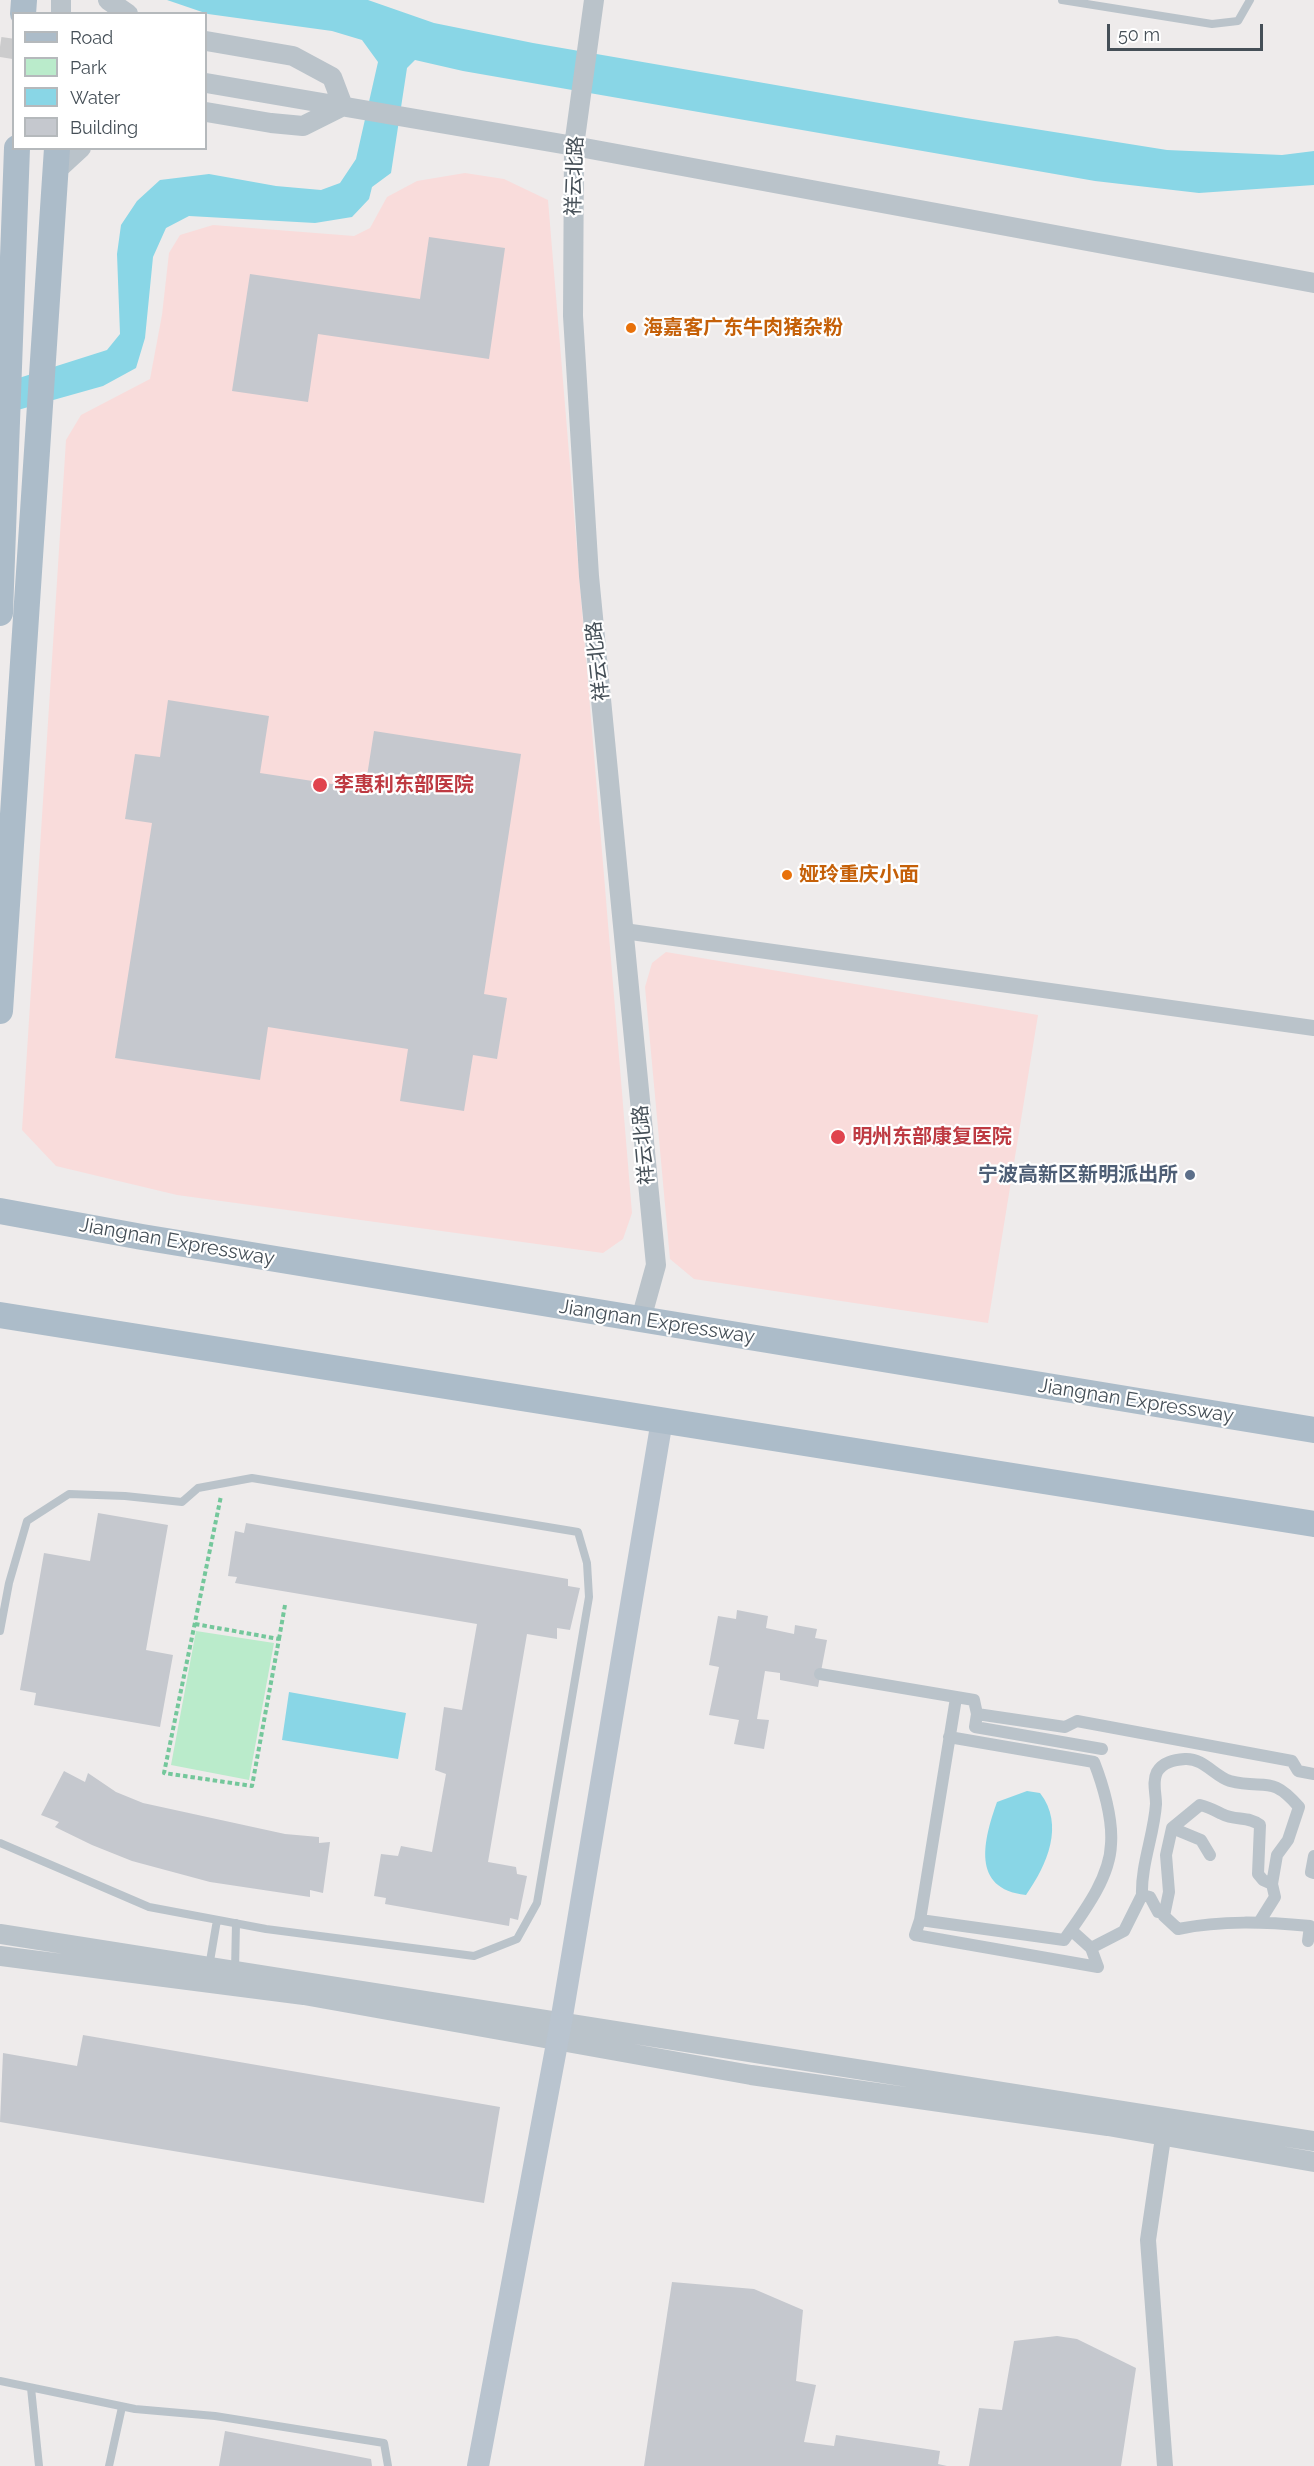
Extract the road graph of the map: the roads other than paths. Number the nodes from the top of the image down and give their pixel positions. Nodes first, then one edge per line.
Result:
1 (108, 0) edge
2 (594, 0) edge
3 (1062, 0) edge
4 (1250, 0) edge
5 (125, 12) edge
6 (207, 41) edge
7 (207, 83) edge
8 (343, 106) junction
9 (207, 112) edge
10 (574, 146) junction
11 (17, 150) edge
12 (77, 150) edge
13 (56, 160) edge
14 (1314, 283) edge
15 (0, 613) edge
16 (624, 931) junction
17 (0, 1011) edge
18 (1314, 1028) edge
19 (0, 1211) edge
20 (0, 1315) edge
21 (641, 1319) junction
22 (662, 1420) junction
23 (1314, 1430) edge
24 (1314, 1524) edge
25 (0, 1631) edge
26 (820, 1674) dead end
27 (956, 1698) junction
28 (977, 1714) junction
29 (949, 1737) junction
30 (1102, 1749) dead end
31 (1314, 1774) edge
32 (1172, 1828) junction
33 (0, 1843) edge
34 (1210, 1855) dead end
35 (1314, 1856) edge
36 (1314, 1873) edge
37 (1272, 1884) junction
38 (1142, 1895) junction
39 (1165, 1912) junction
40 (217, 1920) junction
41 (920, 1920) junction
42 (1260, 1921) junction
43 (1312, 1922) edge
44 (236, 1923) junction
45 (1071, 1930) junction
46 (0, 1934) edge
47 (1311, 1941) edge
48 (1091, 1948) junction
49 (0, 1956) edge
50 (207, 1975) junction
51 (234, 1979) junction
52 (559, 2031) junction
53 (1164, 2126) junction
54 (1314, 2141) edge
55 (1314, 2162) edge
56 (0, 2381) edge
57 (31, 2388) junction
58 (122, 2407) junction
59 (39, 2466) edge
60 (109, 2466) edge
61 (388, 2466) edge
62 (478, 2466) edge
63 (1165, 2466) edge

1 - 5 street
2 - 10 street, 祥云北路
3 - 4 lane
6 - 8 street
7 - 8 street
8 - 9 street
8 - 10 street
10 - 14 street
10 - 16 street, 祥云北路
11 - 15 main road
12 - 13 street
13 - 17 main road
16 - 18 street
16 - 21 street, 祥云北路
19 - 21 main road, Jiangnan Expressway
20 - 22 main road
21 - 23 main road, Jiangnan Expressway
22 - 24 main road
22 - 52 main road
25 - 44 lane
26 - 27 street
27 - 28 street
27 - 29 street
28 - 30 street
28 - 31 street
29 - 41 street
29 - 45 street
32 - 34 street
32 - 37 street
32 - 39 street
33 - 40 lane
35 - 36 street
37 - 38 street
37 - 42 street
38 - 39 street
38 - 48 street
39 - 42 street
40 - 44 lane
40 - 50 lane
41 - 45 street
41 - 48 street
42 - 43 street
43 - 47 street
44 - 51 lane
45 - 48 street
46 - 50 street
49 - 50 street
50 - 51 street
51 - 52 street
52 - 53 street
52 - 62 main road
53 - 54 street
53 - 55 street
53 - 63 street
56 - 57 lane
57 - 58 lane
57 - 59 lane
58 - 60 lane
58 - 61 lane

